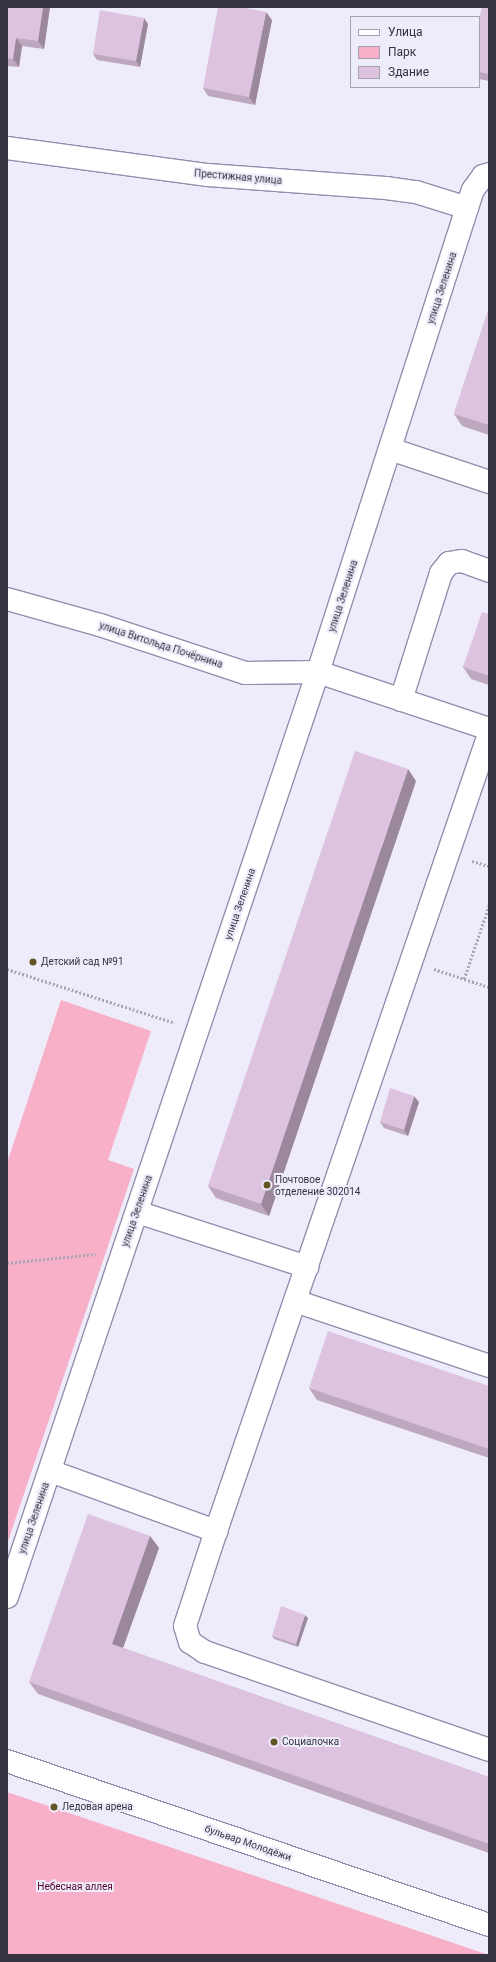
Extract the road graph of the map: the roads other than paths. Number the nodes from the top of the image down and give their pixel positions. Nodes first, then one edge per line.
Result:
1 (7, 148) edge
2 (489, 174) edge
3 (467, 208) junction
4 (390, 449) junction
5 (489, 482) edge
6 (489, 570) edge
7 (7, 599) edge
8 (318, 672) junction
9 (401, 700) junction
10 (489, 729) edge
11 (489, 734) edge
12 (137, 1212) junction
13 (307, 1267) junction
14 (295, 1301) junction
15 (489, 1366) edge
16 (50, 1471) junction
17 (216, 1531) junction
18 (7, 1597) edge
19 (489, 1750) edge
20 (7, 1761) edge
21 (489, 1925) edge

1 - 3 street, Престижная улица
2 - 3 street, улица Зеленина
3 - 4 street, улица Зеленина
4 - 5 street
4 - 8 street, улица Зеленина
6 - 9 street
7 - 8 street, улица Витольда Почёрнина
8 - 9 street, улица Витольда Почёрнина
8 - 12 street, улица Зеленина
9 - 10 street, улица Витольда Почёрнина
11 - 13 street
12 - 13 street
12 - 16 street, улица Зеленина
13 - 14 street
14 - 15 street
14 - 17 street
16 - 17 street
16 - 18 street, улица Зеленина
17 - 19 street
20 - 21 street, бульвар Молодёжи

